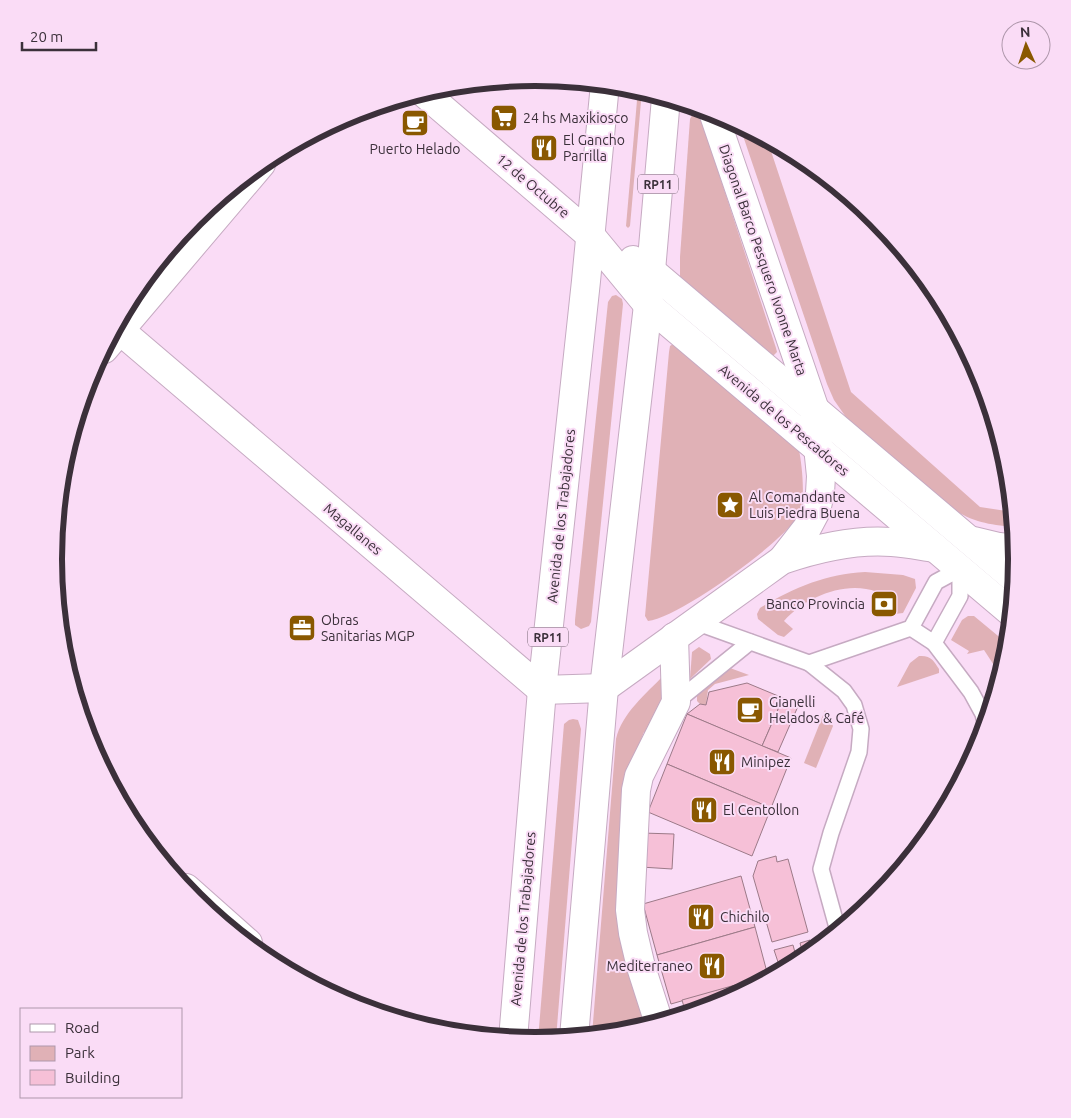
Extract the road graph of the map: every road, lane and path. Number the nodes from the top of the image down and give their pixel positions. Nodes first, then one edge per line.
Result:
1 (604, 91) edge
2 (430, 98) edge
3 (665, 104) edge
4 (716, 122) edge
5 (234, 195) edge
6 (591, 236) junction
7 (650, 270) junction
8 (648, 305) junction
9 (130, 315) edge
10 (117, 338) edge
11 (814, 407) junction
12 (819, 449) junction
13 (971, 541) junction
14 (935, 548) junction
15 (1008, 548) edge
16 (782, 560) junction
17 (960, 569) junction
18 (1008, 573) edge
19 (1005, 607) edge
20 (911, 628) junction
21 (684, 630) junction
22 (750, 642) junction
23 (934, 643) junction
24 (809, 663) junction
25 (604, 688) junction
26 (542, 690) junction
27 (676, 702) junction
28 (982, 713) edge
29 (836, 924) edge
30 (657, 1016) edge
31 (575, 1030) edge
32 (514, 1031) edge

1 - 6 main road, Avenida de los Trabajadores / RP11
2 - 6 main road, 12 de Octubre
3 - 7 main road, RP11
4 - 11 main road, Diagonal Barco Pesquero Ivonne Marta
5 - 9 main road
6 - 7 main road, 12 de Octubre
6 - 8 main road, Avenida de los Pescadores
6 - 26 main road, Avenida de los Trabajadores / RP11
7 - 8 main road, RP11
7 - 11 main road, Avenida de los Pescadores
8 - 12 main road, Avenida de los Pescadores
8 - 25 main road, RP11
10 - 26 main road, Magallanes
11 - 12 main road, Diagonal Barco Pesquero Ivonne Marta
11 - 13 main road, Avenida de los Pescadores
12 - 14 main road, Avenida de los Pescadores
12 - 16 main road, Diagonal Barco Pesquero Ivonne Marta
13 - 15 main road
13 - 18 main road, Avenida de los Pescadores
14 - 16 main road
14 - 17 main road, Avenida de los Pescadores
16 - 21 main road
17 - 19 main road, Avenida de los Pescadores
17 - 20 lane
17 - 23 lane
20 - 23 lane
20 - 24 lane
21 - 22 lane
21 - 25 main road
21 - 27 main road
22 - 24 lane
22 - 27 lane
23 - 28 lane
24 - 29 lane
25 - 26 main road
25 - 31 main road, RP11
26 - 32 main road, Avenida de los Trabajadores / RP11
27 - 30 main road

